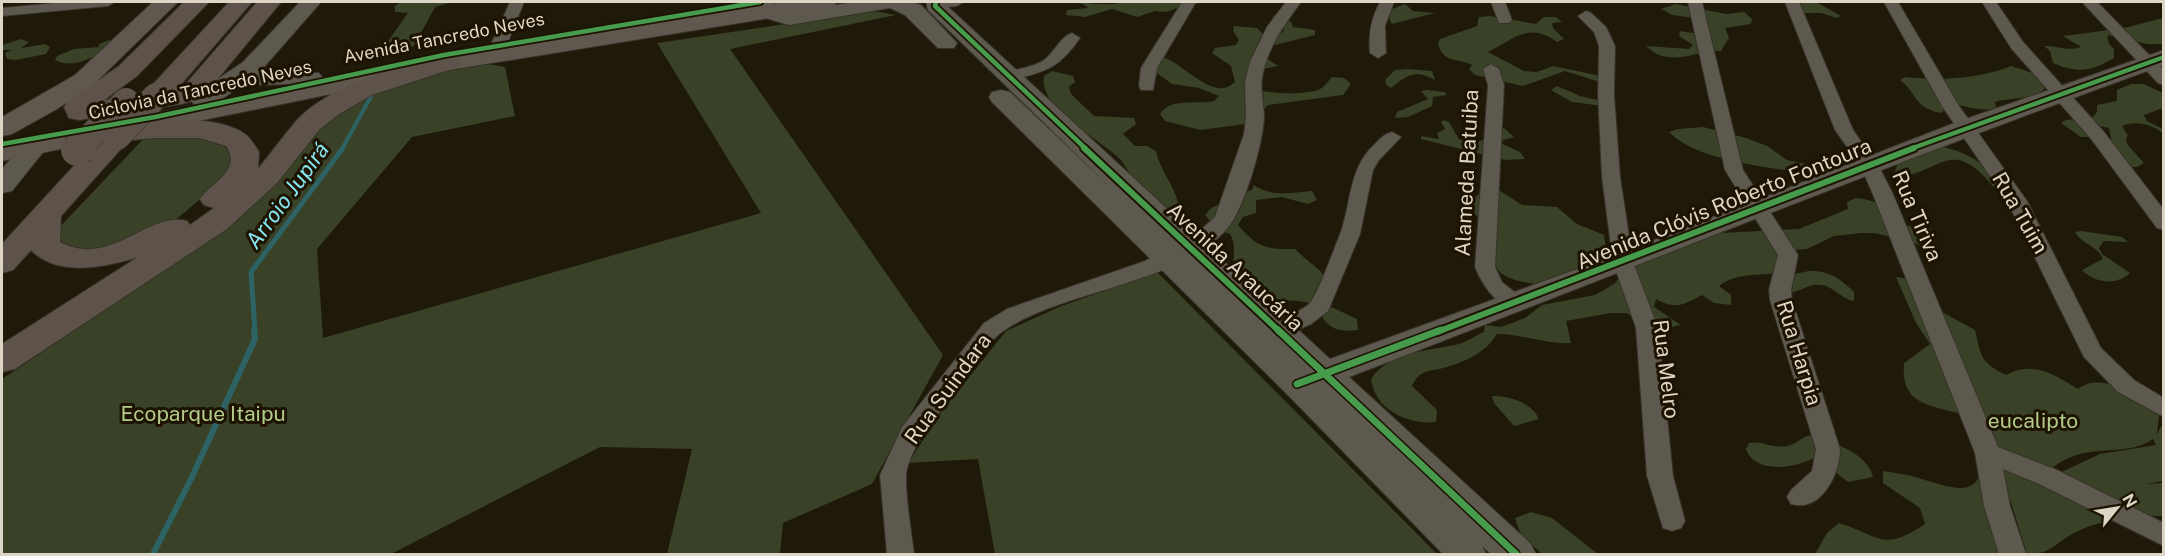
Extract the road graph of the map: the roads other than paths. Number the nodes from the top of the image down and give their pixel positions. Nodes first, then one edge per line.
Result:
1 (108, 2) edge
2 (196, 2) edge
3 (220, 2) edge
4 (311, 2) edge
5 (517, 2) edge
6 (727, 2) edge
7 (825, 2) edge
8 (888, 2) edge
9 (895, 2) edge
10 (1189, 2) edge
11 (1294, 2) edge
12 (1387, 2) edge
13 (1498, 2) edge
14 (1695, 2) edge
15 (1792, 2) edge
16 (1891, 2) edge
17 (1989, 2) edge
18 (2089, 2) edge
19 (943, 3) edge
20 (161, 6) edge
21 (255, 7) edge
22 (772, 11) edge
23 (2, 12) edge
24 (693, 16) junction
25 (1586, 16) dead end
26 (1504, 20) dead end
27 (295, 22) junction
28 (1072, 38) dead end
29 (500, 42) junction
30 (574, 43) junction
31 (228, 52) junction
32 (1378, 52) dead end
33 (141, 58) junction
34 (449, 62) junction
35 (251, 67) junction
36 (2158, 67) edge
37 (1491, 69) dead end
38 (1008, 76) junction
39 (311, 78) junction
40 (1147, 86) dead end
41 (2062, 93) junction
42 (203, 100) junction
43 (1966, 127) junction
44 (2, 128) edge
45 (2, 136) edge
46 (1392, 137) dead end
47 (72, 145) junction
48 (35, 146) junction
49 (2, 153) edge
50 (1869, 165) junction
51 (2, 185) edge
52 (1758, 210) junction
53 (46, 214) junction
54 (2163, 224) edge
55 (2, 230) edge
56 (1172, 256) junction
57 (1623, 262) junction
58 (2, 263) edge
59 (1516, 303) junction
60 (1278, 330) junction
61 (2, 360) edge
62 (1311, 378) junction
63 (2163, 408) edge
64 (1988, 453) junction
65 (1800, 497) dead end
66 (1672, 521) dead end
67 (2162, 534) edge
68 (900, 555) edge
69 (1467, 555) edge
70 (1516, 555) edge
71 (2012, 555) edge

1 - 23 street
2 - 33 highway
3 - 47 highway, bridge
4 - 21 street
4 - 27 street
5 - 29 street
6 - 24 main road, Avenida Tancredo Neves
7 - 22 main road, Avenida Tancredo Neves
8 - 22 street
9 - 56 street, Avenida Araucária
10 - 40 street
11 - 56 street, Rua Suindara
12 - 32 street
13 - 26 street
14 - 52 street, Rua Harpia
15 - 50 street, Rua Tiriva
16 - 43 street, Rua Tuim
17 - 41 street
18 - 36 street
19 - 38 street, Avenida Araucária
20 - 33 main road
20 - 44 main road
21 - 31 highway
21 - 53 highway, bridge
22 - 24 main road, Avenida Tancredo Neves
22 - 30 main road
24 - 29 main road, Avenida Tancredo Neves
24 - 30 main road, Avenida Tancredo Neves
25 - 57 street, Rua Melro
27 - 31 street
27 - 35 street
28 - 38 street
29 - 39 main road, Avenida Tancredo Neves
30 - 34 main road, Avenida Tancredo Neves
31 - 33 highway
34 - 47 main road, Avenida Tancredo Neves
34 - 61 highway
35 - 39 street
35 - 42 street
36 - 41 street, Avenida Clóvis Roberto Fontoura
37 - 59 street, Alameda Batuiba
38 - 56 street, Avenida Araucária
39 - 42 main road, Avenida Tancredo Neves
41 - 43 street, Avenida Clóvis Roberto Fontoura
41 - 54 street
42 - 45 main road, Avenida Tancredo Neves
43 - 50 street, Avenida Clóvis Roberto Fontoura
43 - 63 street, Rua Tuim
46 - 60 street
47 - 48 main road, Avenida Tancredo Neves
47 - 53 highway
47 - 55 highway
48 - 49 main road, Avenida Tancredo Neves
48 - 51 street
50 - 52 street, Avenida Clóvis Roberto Fontoura
50 - 64 street, Rua Tiriva
52 - 57 street, Avenida Clóvis Roberto Fontoura
52 - 65 street, Rua Harpia
53 - 58 highway
56 - 60 street, Avenida Araucária
56 - 62 street, Avenida Araucária
56 - 68 street, Rua Suindara
57 - 59 street, Avenida Clóvis Roberto Fontoura
57 - 66 street, Rua Melro
59 - 62 street, Avenida Clóvis Roberto Fontoura
60 - 62 street, Avenida Araucária
62 - 69 street, Avenida Araucária
62 - 70 street, Avenida Araucária
64 - 67 street
64 - 71 street, Rua Tiriva

